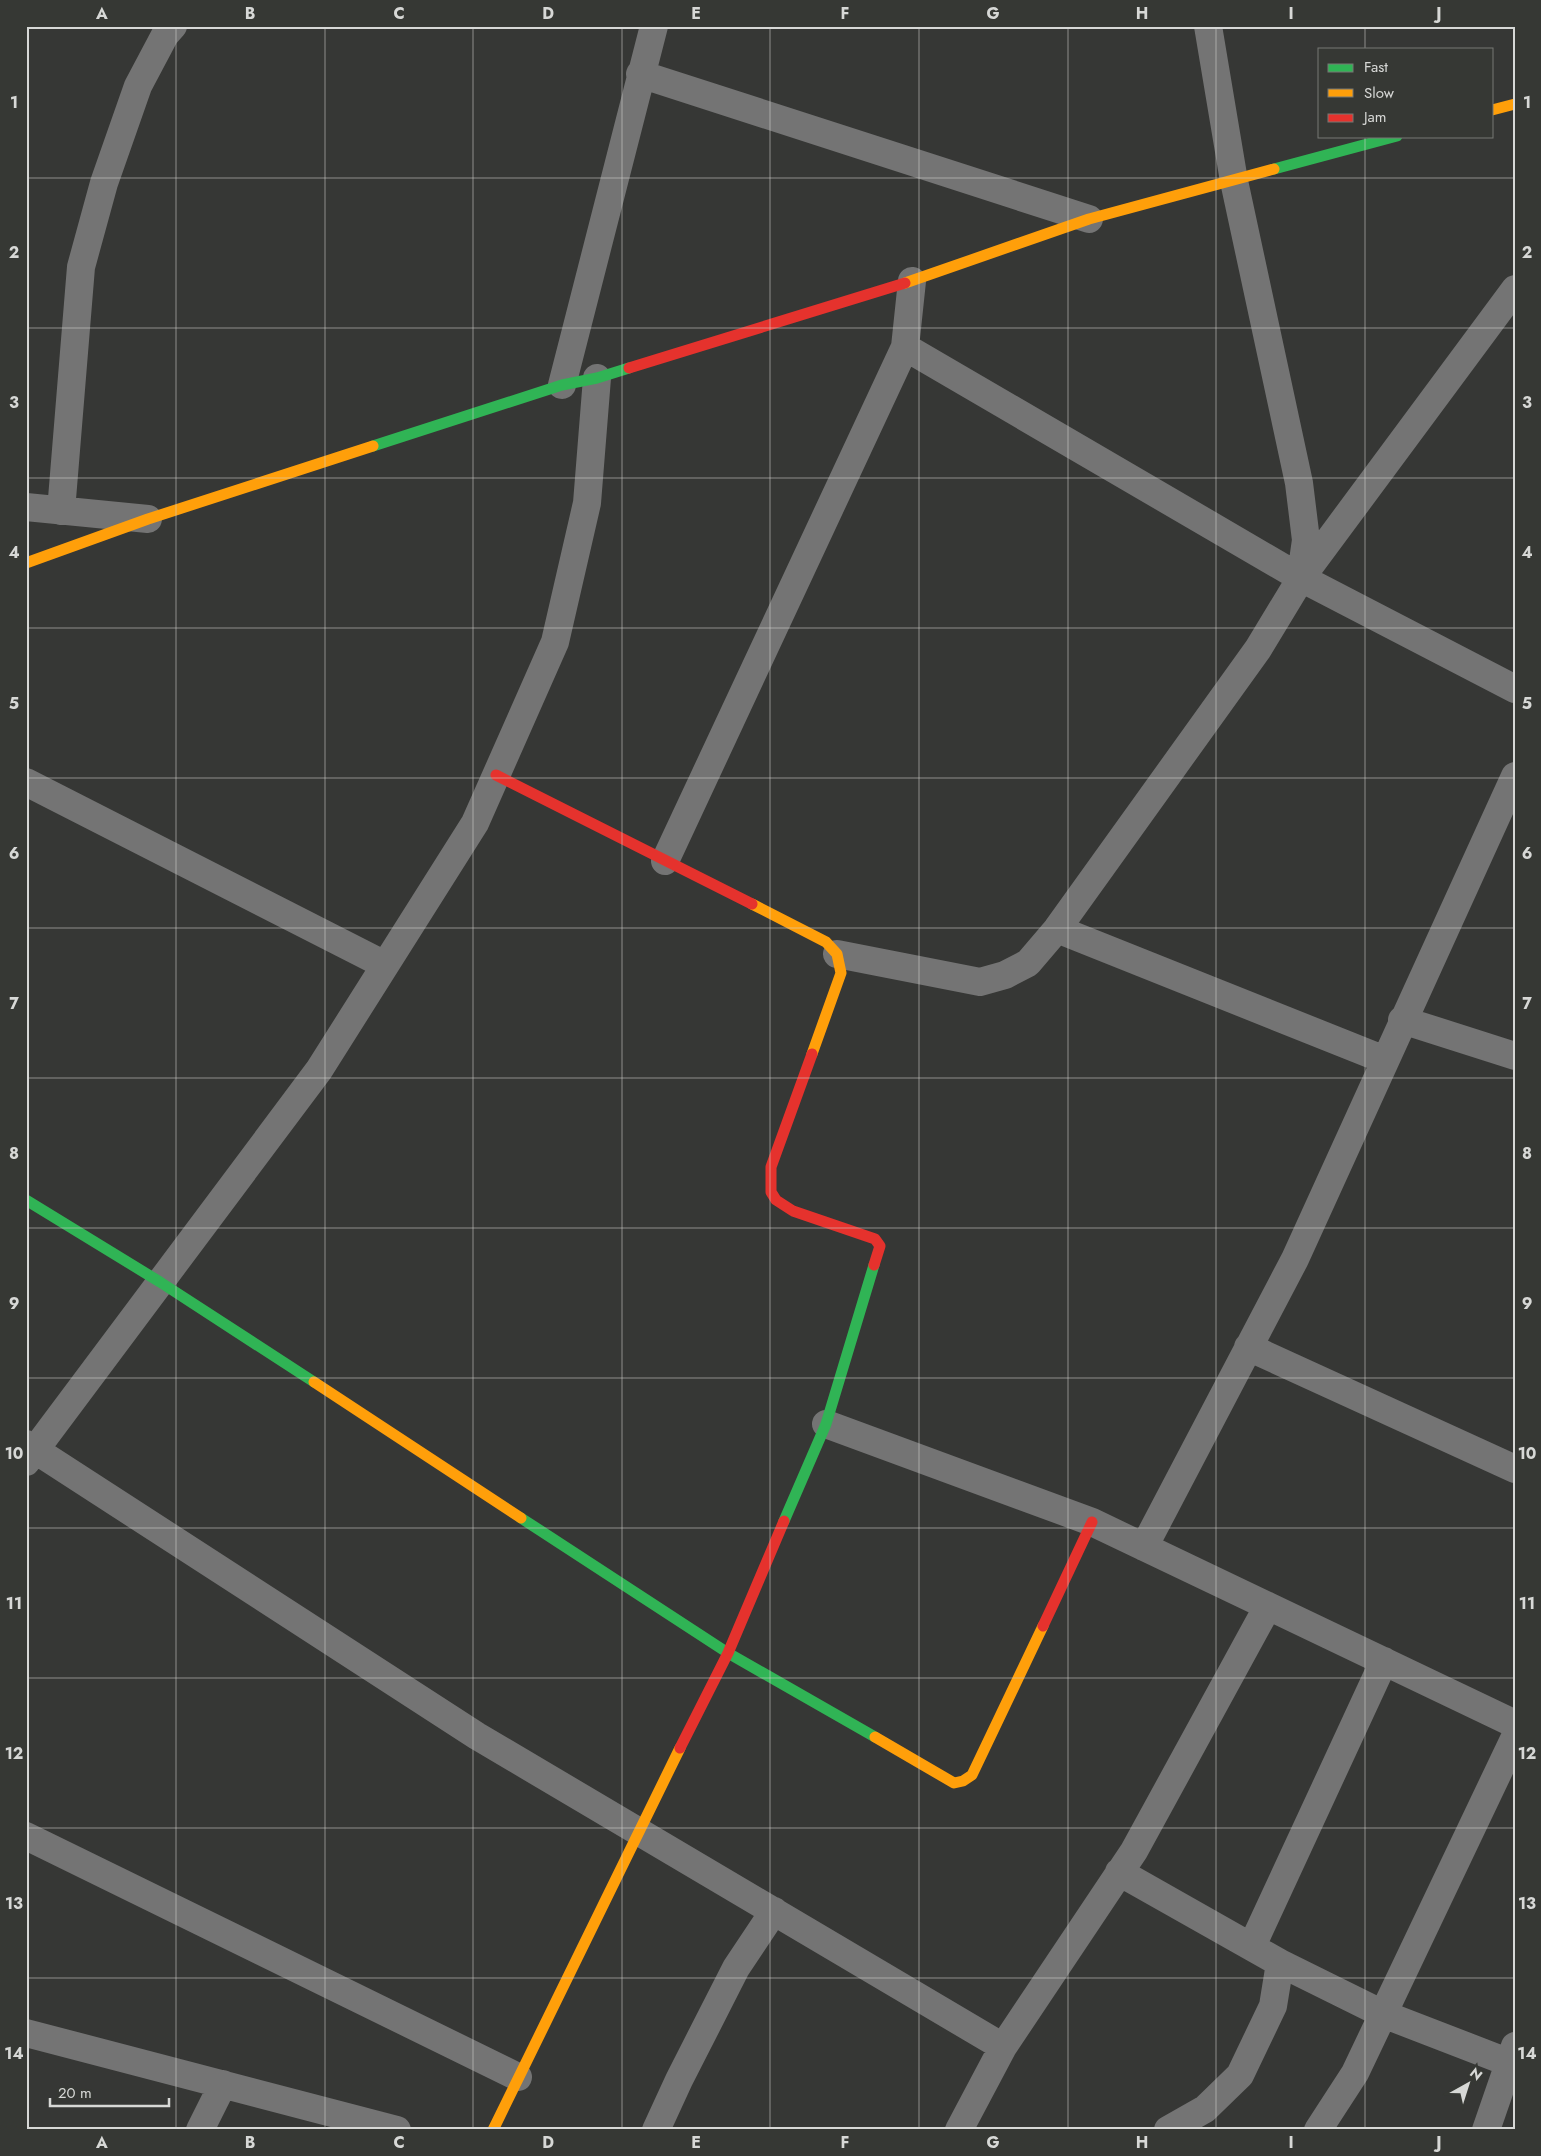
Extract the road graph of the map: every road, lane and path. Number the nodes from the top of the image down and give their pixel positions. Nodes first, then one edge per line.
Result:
1 (173, 26) edge
2 (653, 26) edge
3 (1208, 26) edge
4 (640, 74) junction
5 (1515, 104) edge
6 (1494, 109) edge
7 (1390, 138) edge
8 (1234, 181) junction
9 (1089, 219) junction
10 (912, 281) junction
11 (1515, 289) edge
12 (906, 347) junction
13 (597, 378) junction
14 (562, 385) junction
15 (26, 507) edge
16 (61, 511) junction
17 (148, 519) junction
18 (26, 564) edge
19 (1301, 578) junction
20 (1515, 689) edge
21 (496, 775) junction
22 (1515, 776) edge
23 (26, 782) edge
24 (665, 861) junction
25 (1057, 930) junction
26 (837, 954) junction
27 (385, 965) junction
28 (1402, 1020) junction
29 (1515, 1056) edge
30 (1384, 1060) junction
31 (26, 1200) edge
32 (160, 1282) junction
33 (1248, 1347) junction
34 (826, 1424) junction
35 (29, 1452) edge
36 (1515, 1469) edge
37 (1092, 1522) junction
38 (1144, 1547) junction
39 (1268, 1606) junction
40 (728, 1653) junction
41 (1384, 1661) junction
42 (1515, 1724) edge
43 (1515, 1737) edge
44 (638, 1831) junction
45 (26, 1836) edge
46 (1119, 1872) junction
47 (774, 1912) junction
48 (1252, 1946) junction
49 (1280, 1963) junction
50 (1383, 2014) junction
51 (26, 2033) edge
52 (1003, 2047) junction
53 (1513, 2058) edge
54 (518, 2077) junction
55 (223, 2084) junction
56 (200, 2130) edge
57 (397, 2130) edge
58 (493, 2130) edge
59 (656, 2130) edge
60 (959, 2130) edge
61 (1168, 2130) edge
62 (1318, 2130) edge
63 (1486, 2130) edge

1 - 16 street
2 - 4 street
3 - 8 street
4 - 9 street
4 - 14 street
5 - 6 street
7 - 8 street
8 - 9 street
8 - 19 street
9 - 10 street
10 - 12 street
10 - 13 street
11 - 19 street
12 - 19 street
12 - 24 street
13 - 14 street
13 - 21 street
14 - 17 street
15 - 16 street
16 - 17 street
17 - 18 street
19 - 20 street
19 - 25 street
21 - 24 street
21 - 27 street
22 - 28 street
23 - 27 street
24 - 26 street
25 - 26 street
25 - 30 street
26 - 34 street
27 - 32 street
28 - 29 street
28 - 30 street
30 - 33 street
31 - 32 street
32 - 35 street
32 - 40 street
33 - 36 street
33 - 38 street
34 - 37 street
34 - 40 street
35 - 44 street
37 - 38 street
37 - 40 street
38 - 39 street
39 - 41 street
39 - 46 street
40 - 44 street
41 - 42 street
41 - 48 street
43 - 50 street
44 - 47 street
44 - 54 street
45 - 54 street
46 - 48 street
46 - 52 street
47 - 52 street
47 - 59 street
48 - 49 street
49 - 50 street
49 - 61 street
50 - 53 street
50 - 62 street
51 - 55 street
52 - 60 street
53 - 63 street
54 - 58 street
55 - 56 street
55 - 57 street

